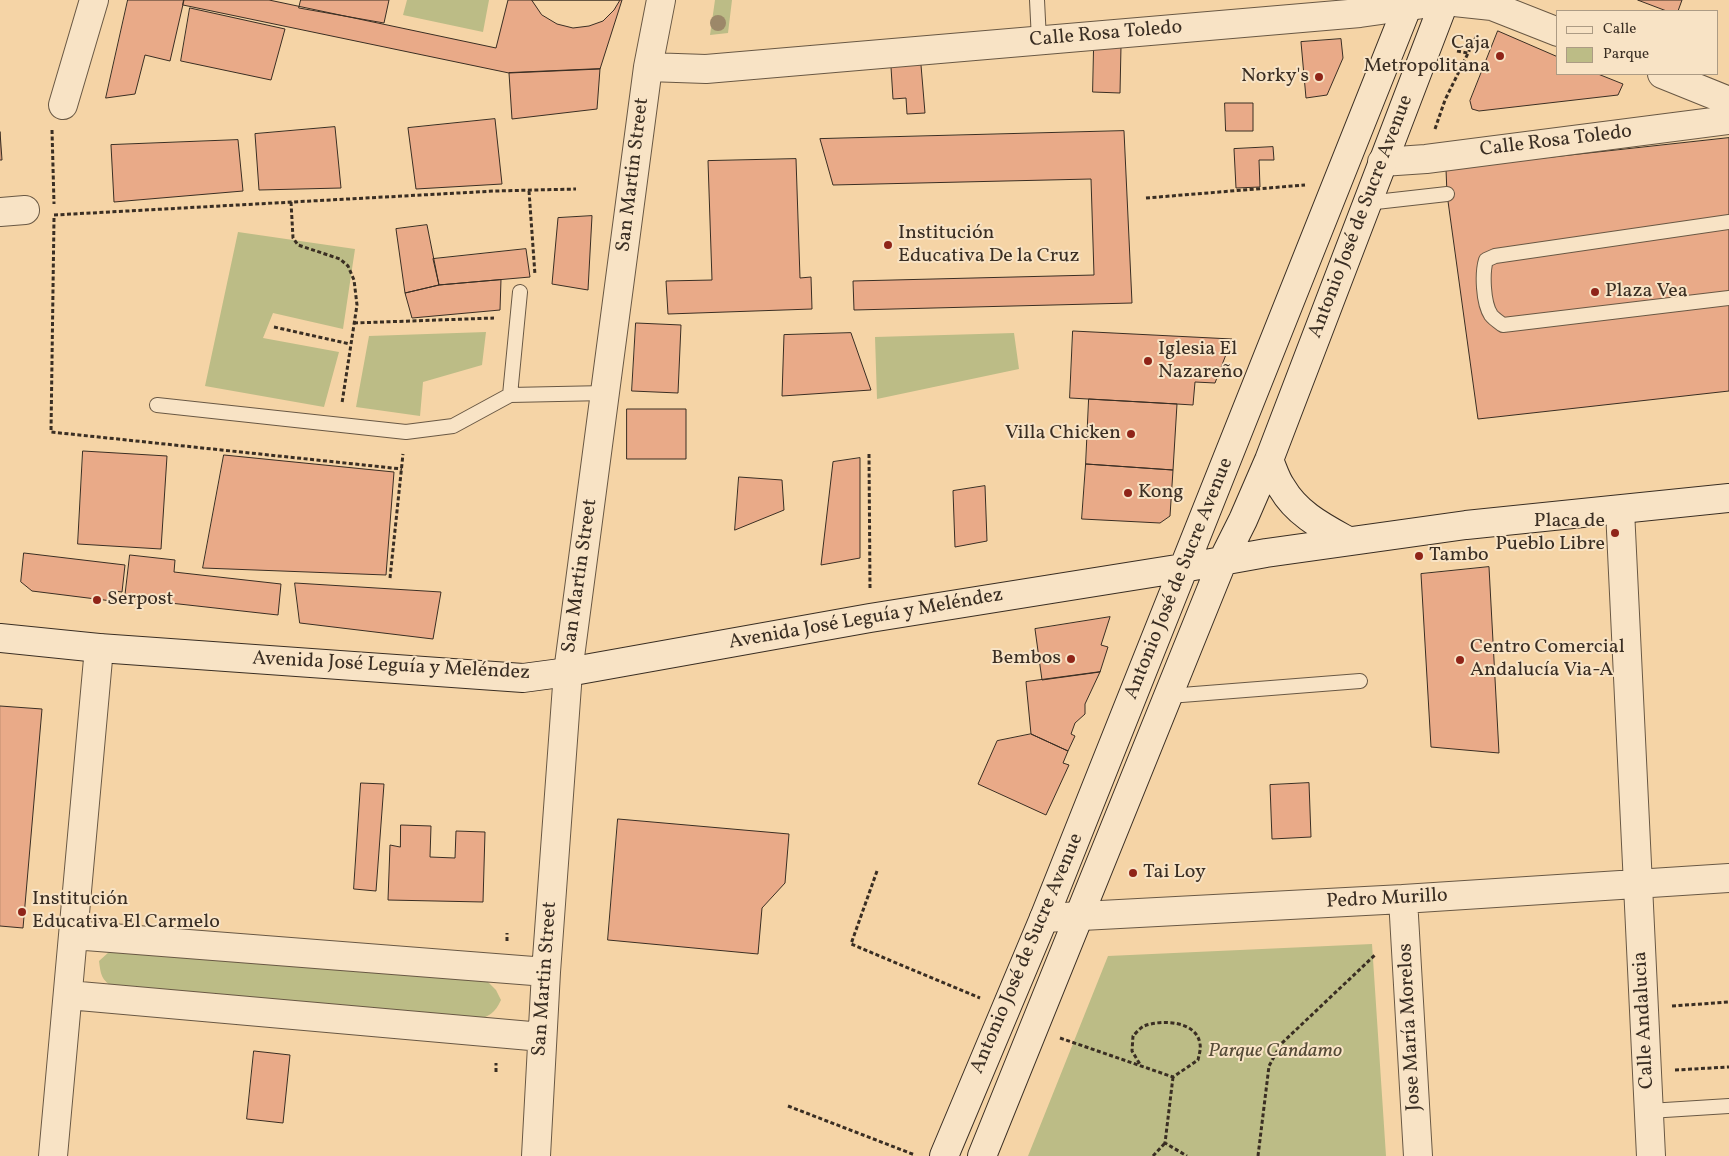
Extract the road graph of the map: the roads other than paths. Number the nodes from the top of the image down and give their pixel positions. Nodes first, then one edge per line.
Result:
1 (94, 0) edge
2 (661, 0) edge
3 (1037, 0) edge
4 (1445, 1) edge
5 (1409, 3) edge
6 (1556, 31) edge
7 (1039, 40) junction
8 (648, 67) junction
9 (1664, 75) edge
10 (65, 98) road end
11 (1729, 101) edge
12 (1729, 120) edge
13 (1382, 162) junction
14 (1447, 194) dead end
15 (1367, 202) junction
16 (1729, 222) edge
17 (520, 292) road end
18 (1729, 298) edge
19 (606, 393) junction
20 (510, 395) junction
21 (157, 405) dead end
22 (1269, 460) junction
23 (1729, 498) edge
24 (1620, 510) junction
25 (1348, 542) junction
26 (1223, 560) junction
27 (1183, 568) junction
28 (0, 638) edge
29 (99, 648) junction
30 (568, 672) junction
31 (1360, 681) dead end
32 (1169, 696) junction
33 (1729, 878) edge
34 (1638, 883) junction
35 (1403, 899) junction
36 (1079, 917) junction
37 (1044, 918) junction
38 (73, 935) junction
39 (546, 972) junction
40 (68, 995) junction
41 (542, 1037) junction
42 (1729, 1106) edge
43 (1649, 1111) junction
44 (53, 1156) edge
45 (536, 1156) edge
46 (944, 1156) edge
47 (982, 1156) edge
48 (1418, 1156) edge
49 (1651, 1156) edge

1 - 10 street
2 - 8 street, San Martin Street
3 - 7 lane
4 - 5 street, Calle Rosa Toledo
4 - 6 street, Calle Rosa Toledo
4 - 13 street, Antonio José de Sucre Avenue
5 - 7 street, Calle Rosa Toledo
5 - 27 street, Antonio José de Sucre Avenue
7 - 8 street, Calle Rosa Toledo
8 - 19 street, San Martin Street
9 - 11 street
12 - 13 street, Calle Rosa Toledo
13 - 15 street, Antonio José de Sucre Avenue
14 - 15 lane
15 - 22 street, Antonio José de Sucre Avenue
16 - 18 lane
17 - 20 lane
19 - 20 lane
19 - 30 street, San Martin Street
20 - 21 lane
22 - 25 street
22 - 26 street, Antonio José de Sucre Avenue
23 - 24 street, Avenida José Leguía y Meléndez
24 - 25 street, Avenida José Leguía y Meléndez
24 - 34 street, Calle Andalucia
25 - 26 street, Avenida José Leguía y Meléndez
26 - 27 street, Avenida José Leguía y Meléndez
26 - 32 street, Antonio José de Sucre Avenue
27 - 30 street, Avenida José Leguía y Meléndez
27 - 37 street, Antonio José de Sucre Avenue
28 - 29 street, Avenida José Leguía y Meléndez
29 - 30 street, Avenida José Leguía y Meléndez
29 - 38 street
30 - 39 street, San Martin Street
31 - 32 lane
32 - 36 street, Antonio José de Sucre Avenue
33 - 34 street, Pedro Murillo
34 - 35 street, Pedro Murillo
34 - 43 street, Calle Andalucia
35 - 36 street, Pedro Murillo
35 - 48 street, Jose María Morelos
36 - 37 street, Pedro Murillo
36 - 47 street, Antonio José de Sucre Avenue
37 - 46 street, Antonio José de Sucre Avenue
38 - 39 street
38 - 40 street
39 - 41 street, San Martin Street
40 - 41 street
40 - 44 street
41 - 45 street, San Martin Street
42 - 43 lane
43 - 49 street, Calle Andalucia

